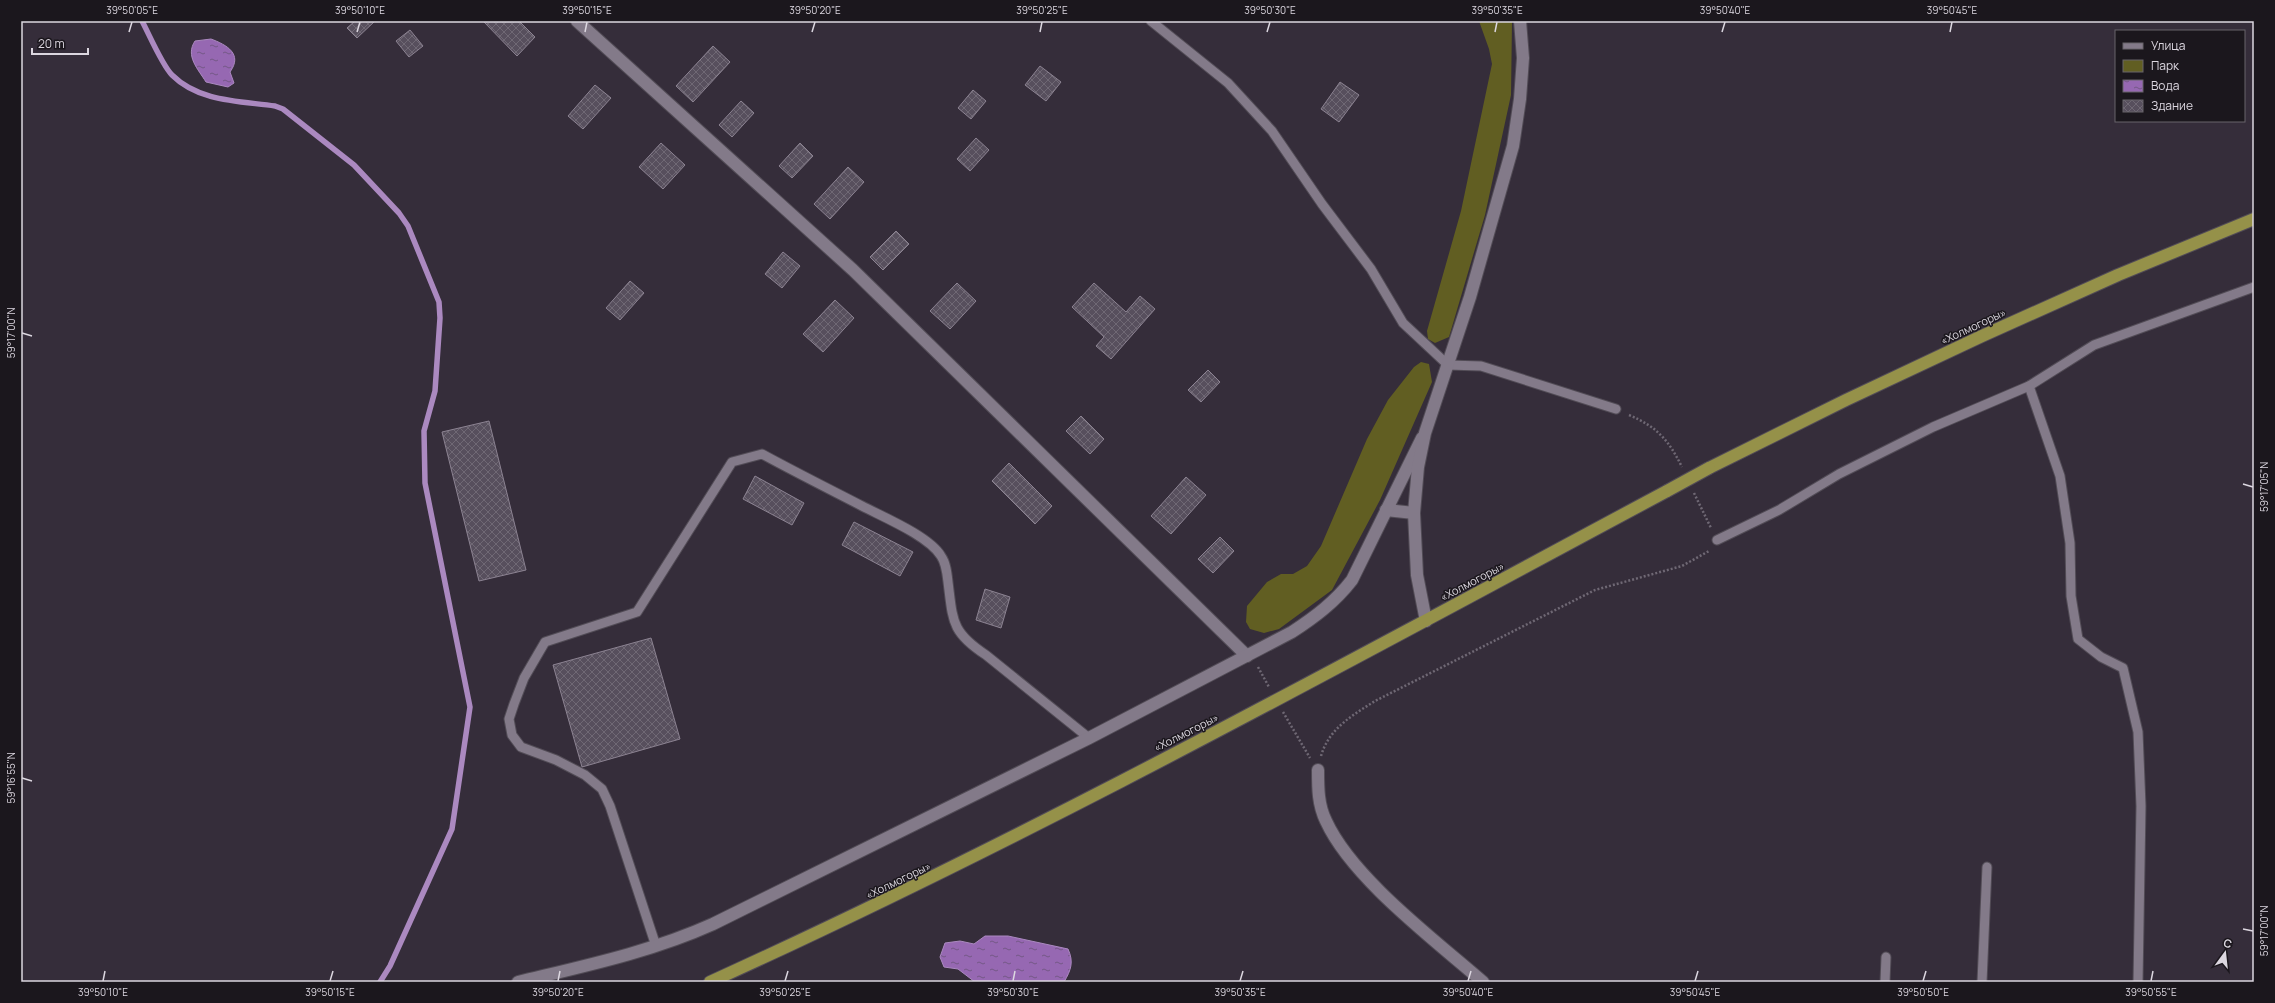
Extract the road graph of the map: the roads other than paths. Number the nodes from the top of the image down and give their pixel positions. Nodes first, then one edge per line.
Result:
1 (577, 21) edge
2 (1151, 21) edge
3 (1520, 21) edge
4 (2254, 219) edge
5 (2254, 287) edge
6 (1448, 365) junction
7 (2029, 386) junction
8 (1616, 409) dead end
9 (1425, 433) junction
10 (1386, 510) junction
11 (1414, 513) junction
12 (1717, 540) dead end
13 (1426, 621) junction
14 (1247, 656) junction
15 (1089, 738) junction
16 (1318, 770) road end
17 (1987, 867) dead end
18 (656, 946) junction
19 (1886, 957) dead end
20 (518, 982) edge
21 (710, 982) edge
22 (1483, 982) edge
23 (1885, 982) edge
24 (1982, 982) edge
25 (2138, 982) edge

1 - 14 street
2 - 6 lane
3 - 6 street
4 - 13 highway, «Холмогоры», bridge
5 - 7 lane
6 - 8 lane
6 - 9 street
7 - 12 lane
7 - 25 lane
9 - 10 street
9 - 11 street
10 - 11 street
10 - 14 street
11 - 13 street
13 - 21 highway, «Холмогоры»
14 - 15 street
15 - 18 street
15 - 18 lane
16 - 22 street
17 - 24 lane
18 - 20 street
19 - 23 lane

